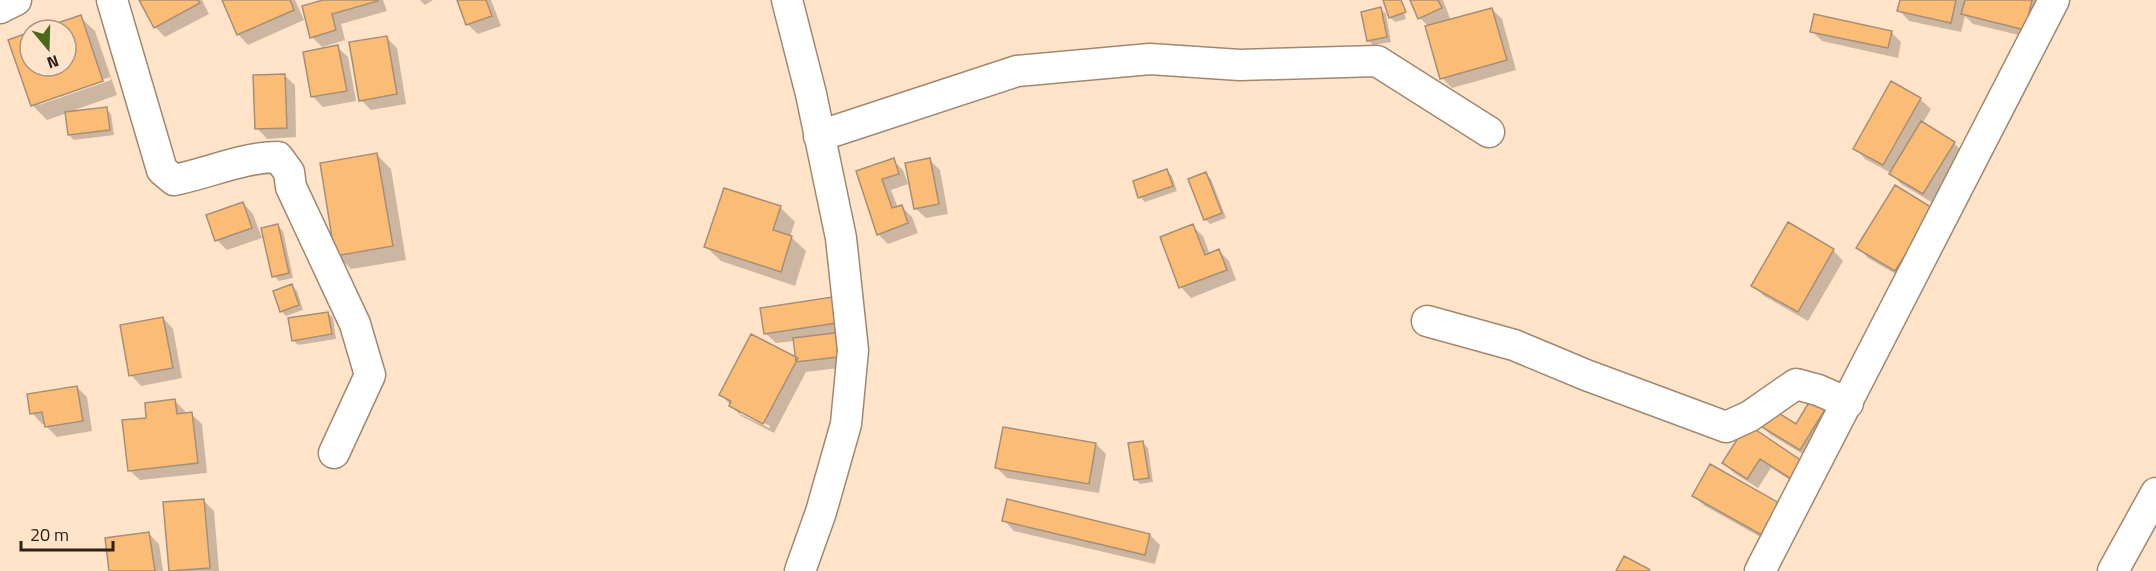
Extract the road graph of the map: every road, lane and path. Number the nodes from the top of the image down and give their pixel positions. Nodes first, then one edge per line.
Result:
1 (16, 0) edge
2 (112, 0) edge
3 (787, 0) edge
4 (2054, 0) edge
5 (0, 8) edge
6 (1489, 132) dead end
7 (819, 136) junction
8 (1427, 321) dead end
9 (1848, 402) junction
10 (334, 453) dead end
11 (2156, 493) edge
12 (800, 571) edge
13 (1760, 571) edge
14 (2113, 571) edge

1 - 5 street
2 - 10 street
3 - 7 street
4 - 9 street
6 - 7 street
7 - 12 street
8 - 9 street
9 - 13 street
11 - 14 street

